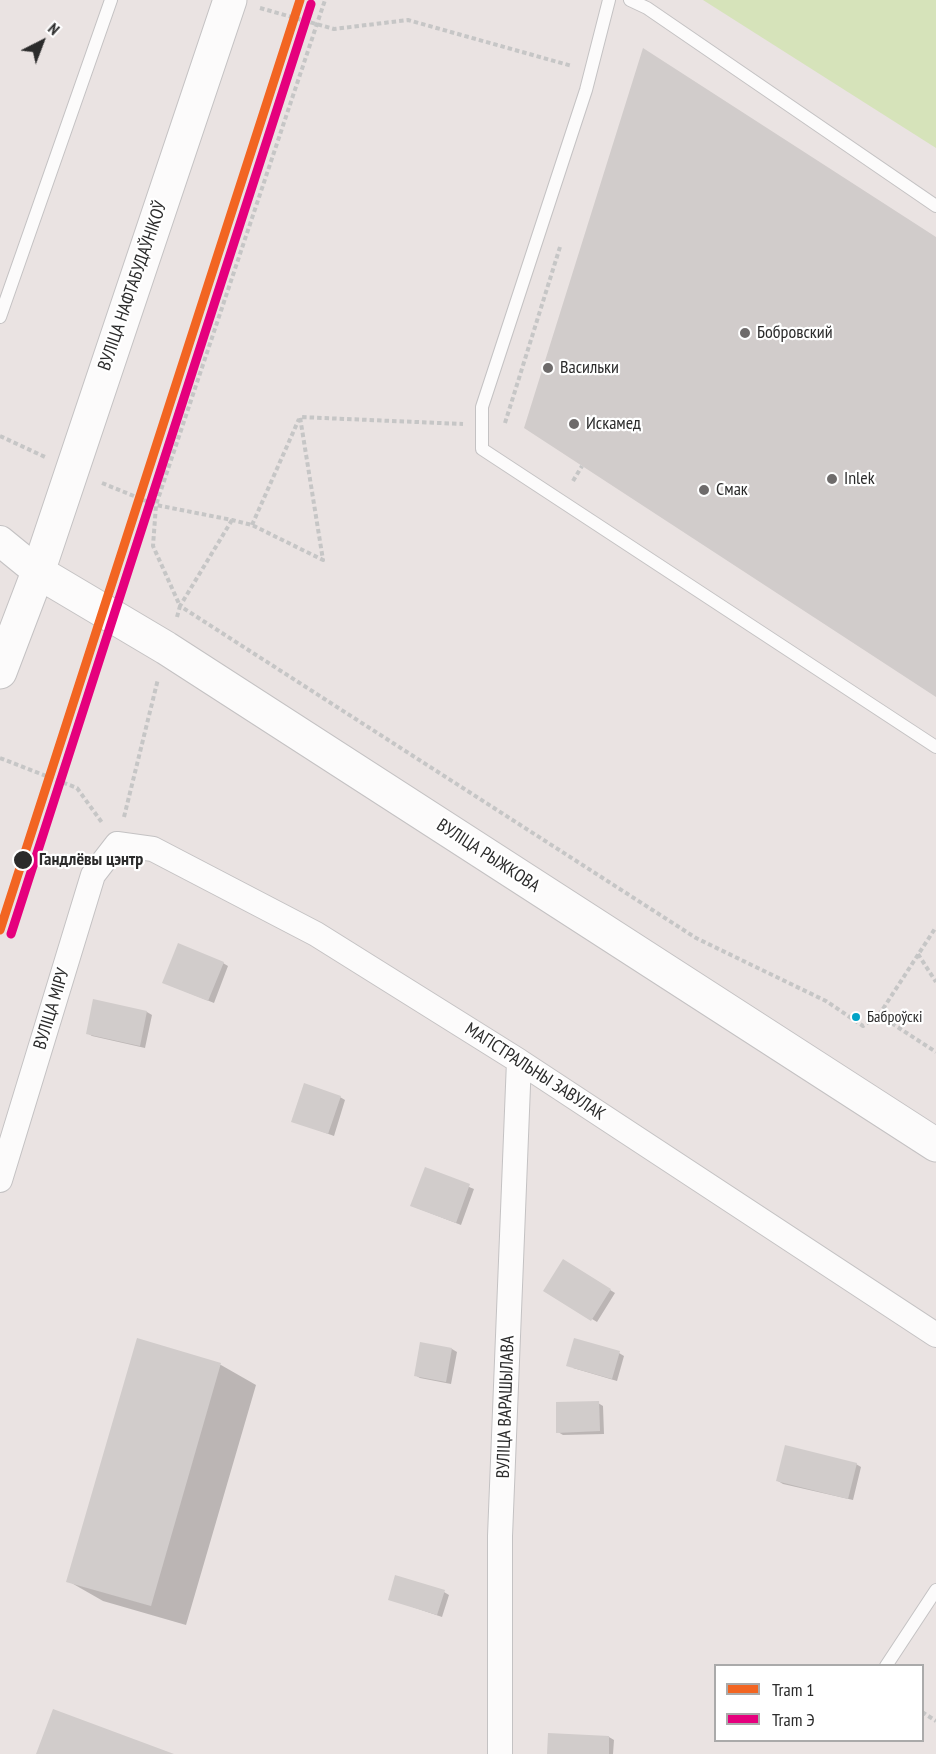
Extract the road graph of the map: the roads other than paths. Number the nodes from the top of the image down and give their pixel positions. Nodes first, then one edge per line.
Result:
1 (111, 0) edge
2 (230, 0) edge
3 (609, 0) edge
4 (630, 0) edge
5 (936, 206) edge
6 (0, 317) edge
7 (0, 541) edge
8 (38, 572) junction
9 (0, 672) edge
10 (936, 747) edge
11 (117, 844) joint
12 (519, 1061) junction
13 (936, 1145) edge
14 (0, 1180) edge
15 (936, 1335) edge
16 (936, 1590) edge
17 (887, 1664) edge
18 (500, 1754) edge

1 - 6 lane
2 - 8 main road, ВУЛІЦА НАФТАБУДАЎНІКОЎ
3 - 10 lane
4 - 5 lane
7 - 8 street
8 - 9 main road
8 - 13 main road, ВУЛІЦА РЫЖКОВА
11 - 12 street, МАГІСТРАЛЬНЫ ЗАВУЛАК
11 - 14 street, ВУЛІЦА МІРУ
12 - 15 street, МАГІСТРАЛЬНЫ ЗАВУЛАК
12 - 18 street, ВУЛІЦА ВАРАШЫЛАВА
16 - 17 lane

